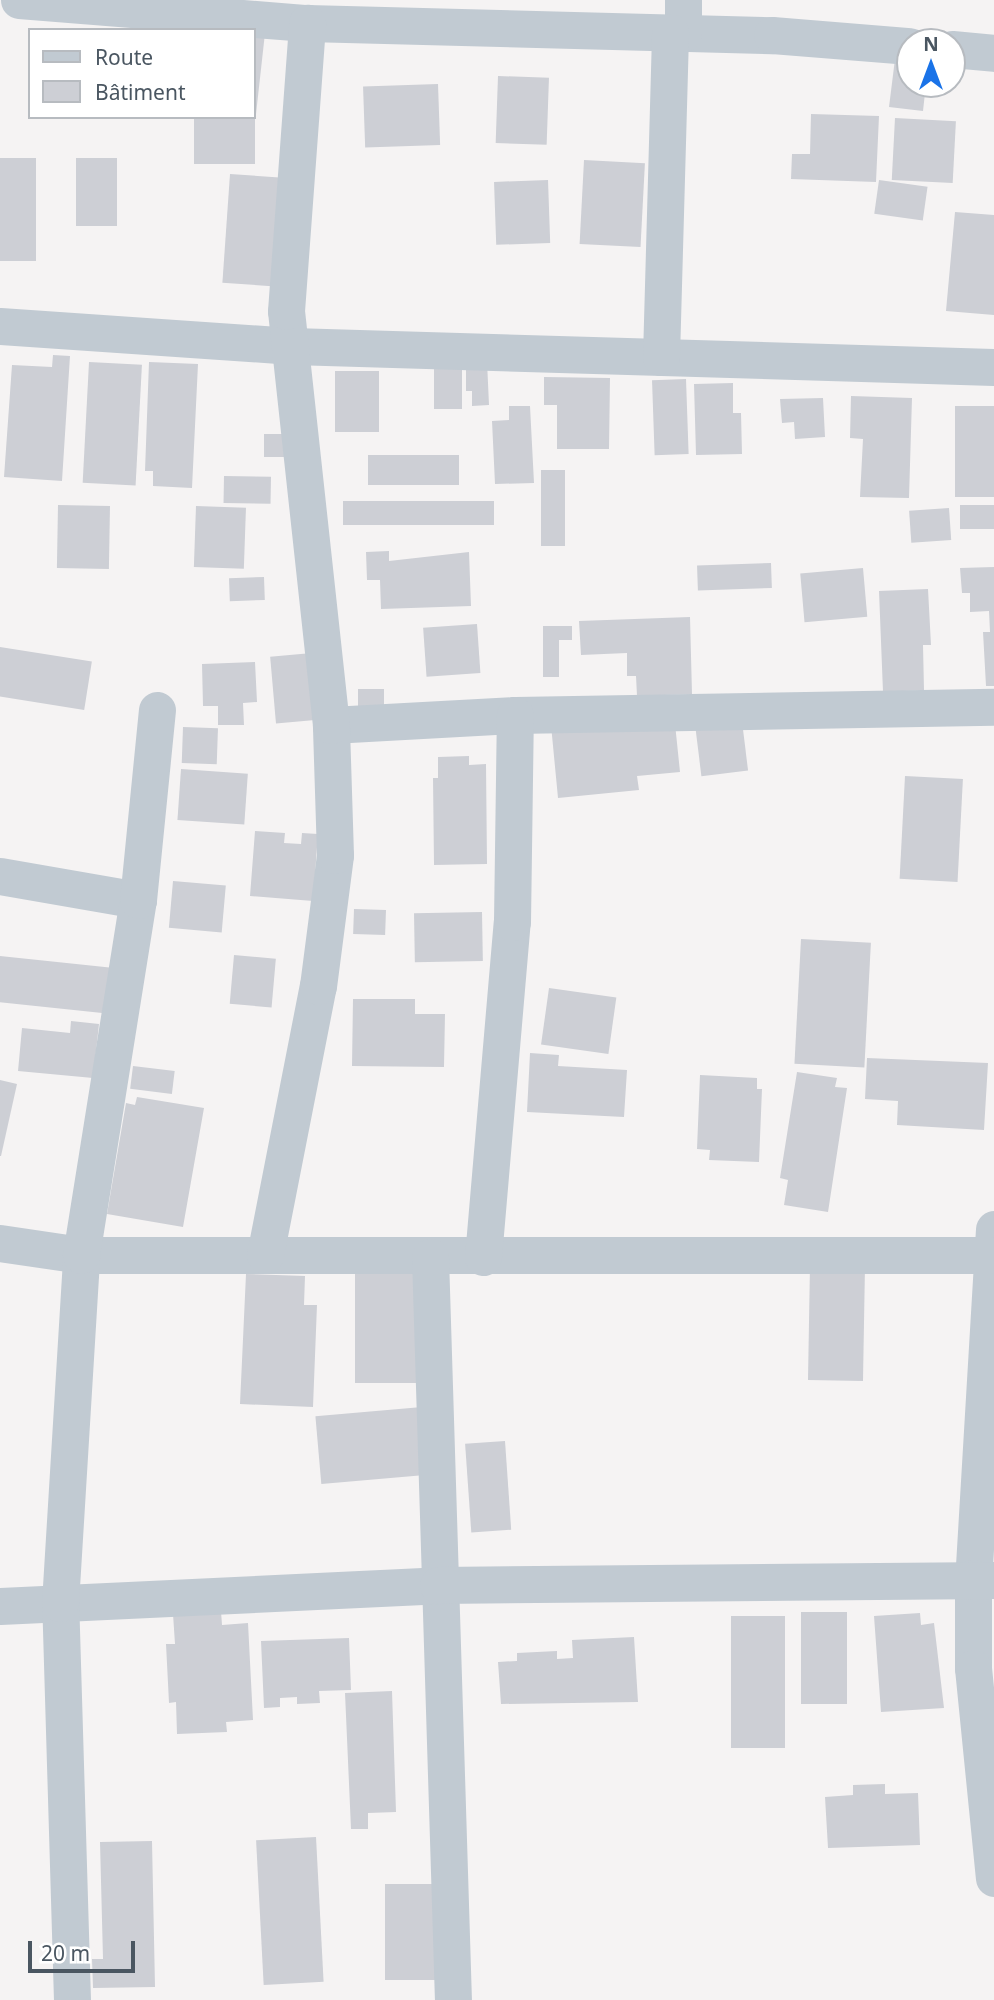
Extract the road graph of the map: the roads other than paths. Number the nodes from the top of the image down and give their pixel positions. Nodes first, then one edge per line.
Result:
1 (19, 0) edge
2 (192, 6) edge
3 (472, 14) edge
4 (679, 22) edge
5 (307, 23) junction
6 (896, 45) edge
7 (966, 50) edge
8 (994, 52) edge
9 (0, 326) edge
10 (292, 346) junction
11 (661, 356) junction
12 (994, 367) edge
13 (994, 707) edge
14 (157, 710) dead end
15 (515, 715) junction
16 (331, 725) junction
17 (0, 876) edge
18 (138, 900) junction
19 (992, 1242) edge
20 (0, 1243) edge
21 (81, 1255) junction
22 (265, 1255) junction
23 (430, 1258) junction
24 (483, 1258) junction
25 (983, 1579) edge
26 (438, 1585) junction
27 (60, 1603) junction
28 (0, 1606) edge
29 (994, 1878) edge
30 (72, 2000) edge
31 (453, 2000) edge

1 - 2 street
2 - 5 street
3 - 4 street
3 - 5 street
4 - 6 street
4 - 11 street
5 - 10 street
7 - 8 street
9 - 10 street
10 - 11 street
10 - 16 street
11 - 12 street
13 - 15 street
14 - 18 street
15 - 16 street
15 - 24 street
16 - 22 street
17 - 18 street
18 - 21 street
19 - 24 street
19 - 25 street
20 - 21 street
21 - 22 street
21 - 27 street
22 - 23 street
23 - 24 street
23 - 26 street
25 - 26 street
25 - 29 street
26 - 27 street
26 - 31 street
27 - 28 street
27 - 30 street

